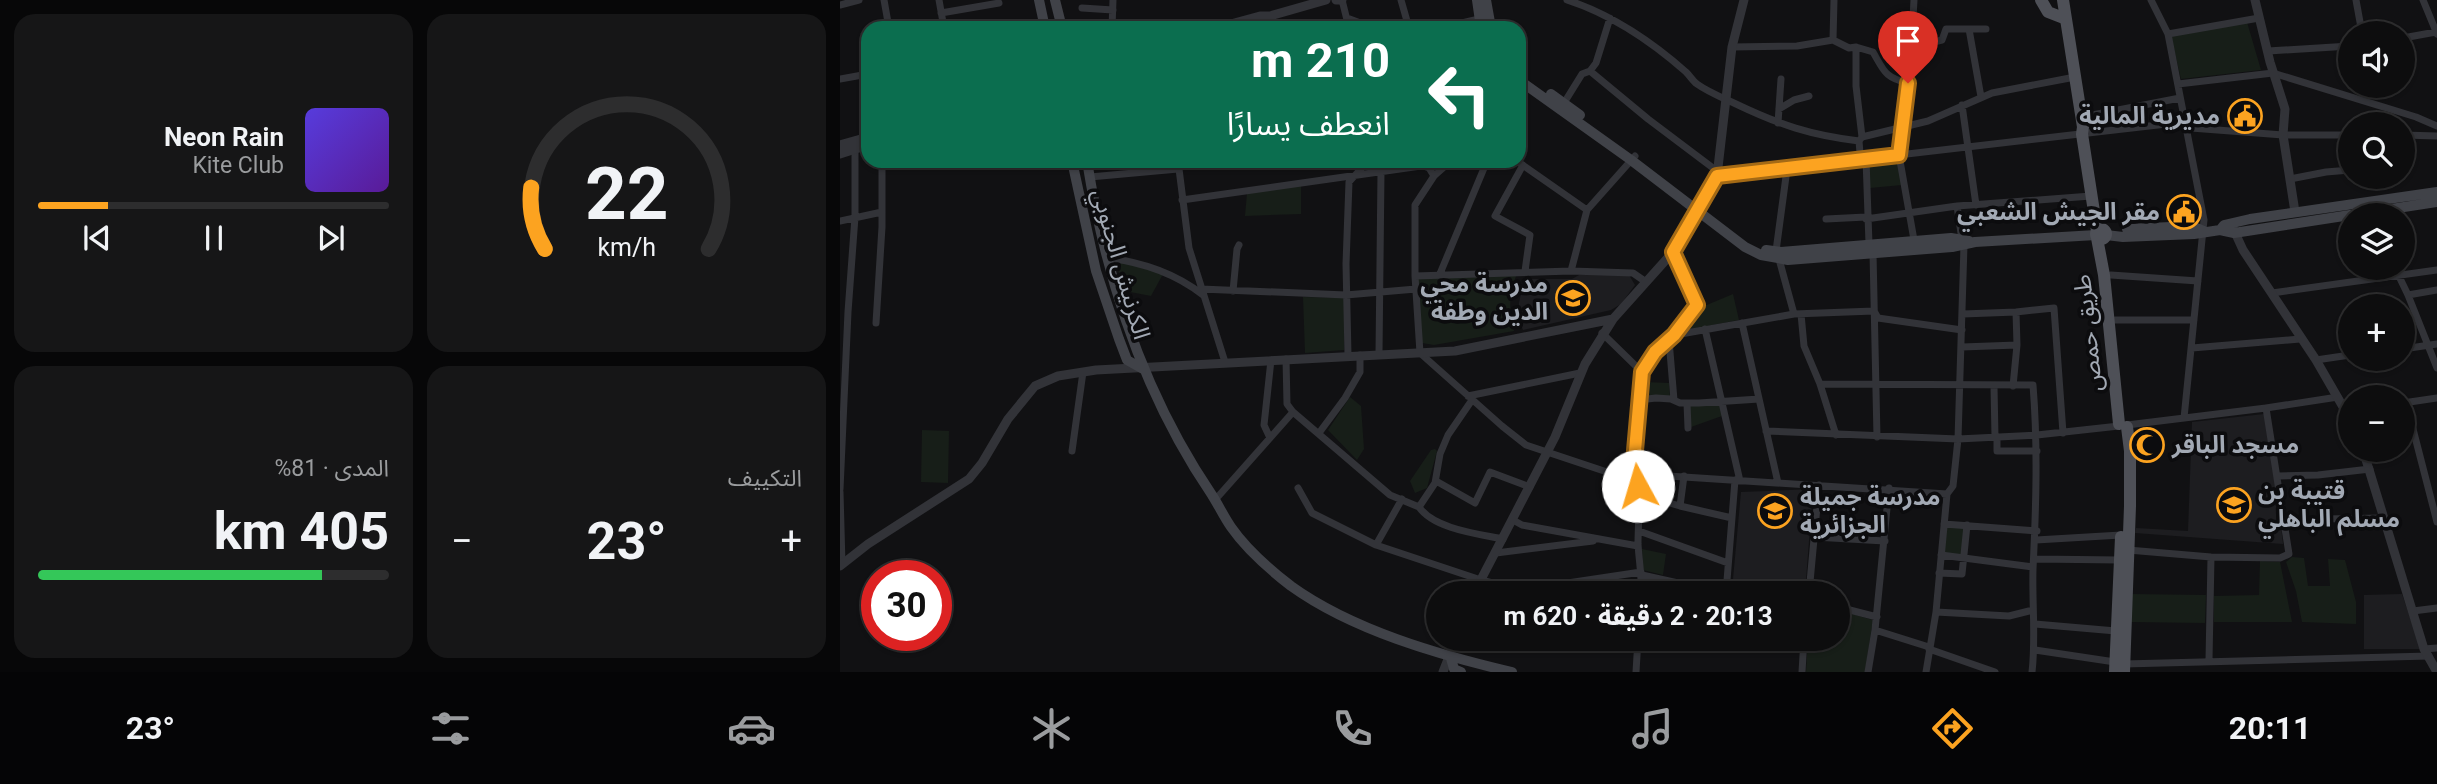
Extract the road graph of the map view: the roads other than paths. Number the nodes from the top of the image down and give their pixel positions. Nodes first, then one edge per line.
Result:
1 (859, 0) edge
2 (884, 0) edge
3 (939, 0) edge
4 (1039, 0) edge
5 (1055, 0) edge
6 (1113, 0) edge
7 (1296, 0) edge
8 (1326, 0) edge
9 (1336, 0) edge
10 (1342, 0) edge
11 (1401, 0) edge
12 (1477, 0) edge
13 (1486, 0) edge
14 (1567, 0) edge
15 (1595, 0) edge
16 (1744, 0) edge
17 (1834, 0) edge
18 (1914, 0) edge
19 (2041, 0) edge
20 (2151, 0) edge
21 (2255, 0) edge
22 (2356, 0) edge
23 (2423, 0) edge
24 (2065, 1) edge
25 (999, 3) dead end
26 (840, 5) edge
27 (1308, 5) junction
28 (1082, 8) dead end
29 (1113, 10) junction
30 (1596, 10) junction
31 (942, 13) junction
32 (1270, 16) junction
33 (1347, 18) junction
34 (1610, 18) junction
35 (2259, 18) junction
36 (2066, 19) junction
37 (888, 21) edge
38 (943, 21) edge
39 (1044, 21) edge
40 (1060, 21) edge
41 (1112, 21) edge
42 (1242, 21) edge
43 (1263, 21) edge
44 (1348, 21) edge
45 (1355, 21) edge
46 (1407, 21) edge
47 (1480, 21) edge
48 (1490, 21) edge
49 (2359, 21) edge
50 (1969, 29) junction
51 (1986, 29) dead end
52 (2436, 33) edge
53 (2168, 34) junction
54 (2415, 36) edge
55 (1833, 40) junction
56 (1732, 47) junction
57 (1856, 47) junction
58 (1913, 47) junction
59 (2338, 47) edge
60 (2268, 51) junction
61 (1590, 71) junction
62 (2273, 73) junction
63 (861, 75) edge
64 (2075, 77) junction
65 (840, 79) edge
66 (1781, 79) dead end
67 (1526, 82) edge
68 (1526, 83) edge
69 (1908, 83) junction
70 (2178, 84) junction
71 (1810, 96) dead end
72 (1981, 97) junction
73 (2180, 98) junction
74 (1726, 99) junction
75 (1564, 103) junction
76 (1962, 105) junction
77 (1779, 109) junction
78 (2184, 122) junction
79 (1778, 124) junction
80 (2437, 126) edge
81 (1904, 128) junction
82 (2084, 128) junction
83 (2283, 135) junction
84 (2338, 135) edge
85 (2415, 135) edge
86 (2437, 136) edge
87 (1860, 139) junction
88 (861, 141) edge
89 (840, 145) edge
90 (855, 145) junction
91 (861, 145) edge
92 (1969, 147) junction
93 (840, 154) edge
94 (1899, 155) junction
95 (1633, 158) junction
96 (1866, 159) junction
97 (1526, 167) edge
98 (882, 168) edge
99 (1073, 168) edge
100 (1088, 168) edge
101 (1156, 168) edge
102 (1178, 168) edge
103 (1361, 168) edge
104 (1410, 168) edge
105 (1429, 168) edge
106 (1443, 168) edge
107 (1484, 168) edge
108 (1518, 168) edge
109 (1787, 169) junction
110 (2338, 171) edge
111 (1381, 173) junction
112 (1717, 174) junction
113 (1352, 176) junction
114 (1434, 176) junction
115 (1090, 177) junction
116 (2290, 179) junction
117 (2437, 192) edge
118 (2091, 195) junction
119 (1182, 200) junction
120 (2437, 202) edge
121 (2396, 203) edge
122 (1976, 205) junction
123 (2415, 205) edge
124 (1957, 206) junction
125 (1698, 209) junction
126 (1587, 210) junction
127 (2338, 211) edge
128 (882, 212) junction
129 (1908, 212) junction
130 (2295, 212) junction
131 (2338, 216) edge
132 (855, 217) junction
133 (1866, 218) junction
134 (1826, 219) dead end
135 (840, 221) edge
136 (2233, 228) junction
137 (2204, 231) junction
138 (2102, 234) junction
139 (1914, 240) junction
140 (1967, 242) junction
141 (1239, 245) dead end
142 (1871, 249) junction
143 (1673, 252) junction
144 (1777, 255) junction
145 (1107, 258) junction
146 (2437, 270) edge
147 (1525, 271) junction
148 (1572, 271) junction
149 (2415, 271) edge
150 (2111, 275) junction
151 (1415, 276) junction
152 (1439, 276) junction
153 (2349, 280) edge
154 (2198, 281) junction
155 (1646, 282) junction
156 (1416, 289) junction
157 (2437, 290) edge
158 (1233, 291) junction
159 (1202, 292) junction
160 (1380, 293) junction
161 (2272, 293) junction
162 (2414, 294) edge
163 (1346, 295) junction
164 (1874, 311) junction
165 (2015, 313) junction
166 (1797, 314) junction
167 (1963, 314) junction
168 (2415, 314) edge
169 (1613, 319) junction
170 (2115, 320) junction
171 (2194, 320) junction
172 (876, 323) dead end
173 (1742, 323) junction
174 (1705, 329) junction
175 (1962, 330) junction
176 (1602, 333) junction
177 (1672, 337) junction
178 (2300, 339) junction
179 (2437, 344) edge
180 (2017, 345) junction
181 (2427, 346) junction
182 (1962, 347) junction
183 (2192, 348) junction
184 (2415, 348) edge
185 (1420, 353) junction
186 (1380, 354) junction
187 (1348, 355) junction
188 (1360, 355) junction
189 (2338, 357) edge
190 (1286, 359) junction
191 (1270, 360) junction
192 (2316, 360) junction
193 (1225, 362) junction
194 (2437, 368) edge
195 (1143, 369) junction
196 (1083, 372) junction
197 (1642, 372) junction
198 (1580, 373) junction
199 (1820, 384) junction
200 (1876, 384) junction
201 (1994, 386) junction
202 (2014, 386) junction
203 (1961, 387) junction
204 (2338, 397) joint
205 (1470, 398) junction
206 (2437, 398) edge
207 (1759, 399) junction
208 (1639, 400) junction
209 (1674, 400) junction
210 (2415, 401) edge
211 (1722, 402) junction
212 (1686, 403) junction
213 (2266, 408) junction
214 (1293, 412) junction
215 (2184, 418) junction
216 (2123, 425) junction
217 (1688, 428) dead end
218 (1766, 431) junction
219 (1319, 433) junction
220 (2063, 433) junction
221 (1836, 435) junction
222 (2037, 435) junction
223 (1878, 437) junction
224 (1996, 437) junction
225 (1270, 438) junction
226 (1958, 439) junction
227 (2415, 442) edge
228 (1072, 451) dead end
229 (2037, 451) junction
230 (1547, 454) junction
231 (2367, 462) edge
232 (2370, 469) junction
233 (1633, 473) junction
234 (1684, 476) junction
235 (2278, 476) junction
236 (1737, 480) junction
237 (1436, 481) junction
238 (1778, 482) junction
239 (1819, 485) junction
240 (1530, 487) junction
241 (1298, 488) dead end
242 (1889, 488) junction
243 (840, 491) edge
244 (1638, 494) junction
245 (1947, 494) junction
246 (1402, 499) junction
247 (1214, 500) junction
248 (1679, 506) junction
249 (1419, 507) junction
250 (1732, 518) junction
251 (2384, 518) junction
252 (1513, 520) junction
253 (2437, 522) edge
254 (1944, 524) junction
255 (1967, 525) junction
256 (2285, 526) junction
257 (1639, 531) junction
258 (2037, 531) junction
259 (2121, 535) junction
260 (1814, 537) junction
261 (1503, 540) junction
262 (1601, 540) junction
263 (2036, 540) junction
264 (1885, 541) junction
265 (1376, 545) junction
266 (1638, 546) junction
267 (1496, 553) junction
268 (1941, 555) junction
269 (2123, 555) junction
270 (1965, 557) junction
271 (2211, 557) junction
272 (2034, 563) junction
273 (1728, 564) junction
274 (841, 565) edge
275 (1642, 573) junction
276 (1939, 573) junction
277 (1482, 580) junction
278 (1486, 581) edge
279 (1584, 581) edge
280 (1642, 581) edge
281 (1675, 581) edge
282 (1726, 581) edge
283 (1810, 581) edge
284 (2437, 608) edge
285 (1850, 610) edge
286 (2033, 610) junction
287 (2413, 611) junction
288 (1936, 612) junction
289 (1877, 617) junction
290 (2035, 624) junction
291 (1875, 630) junction
292 (2116, 631) junction
293 (1929, 648) junction
294 (2437, 648) edge
295 (2035, 650) junction
296 (1452, 651) edge
297 (1637, 651) edge
298 (1803, 651) edge
299 (2427, 653) junction
300 (1450, 655) junction
301 (2210, 660) junction
302 (2119, 668) edge
303 (1443, 672) edge
304 (1461, 672) edge
305 (1512, 672) edge
306 (1636, 672) edge
307 (1802, 672) edge
308 (1868, 672) edge
309 (1926, 672) edge
310 (1995, 672) edge
311 (2032, 672) edge
312 (2437, 672) edge

1 - 26 street
2 - 37 street
3 - 31 street
4 - 39 main road
5 - 40 main road
6 - 29 street
7 - 27 street
8 - 27 street
9 - 10 street
10 - 33 street
11 - 46 street
12 - 47 main road
13 - 48 main road
14 - 30 street
15 - 30 street
16 - 56 street
17 - 55 street
18 - 58 street
19 - 36 main road
20 - 53 street
21 - 35 street
22 - 49 street
23 - 52 street
24 - 36 main road, طريق حمص
25 - 31 street
27 - 32 street
28 - 29 street
29 - 41 street
30 - 34 street
31 - 38 street
32 - 42 street
32 - 43 street
33 - 44 street
33 - 45 street
34 - 61 street
34 - 74 street
35 - 53 street
35 - 60 street
36 - 64 main road, طريق حمص
50 - 51 street
50 - 58 street
50 - 72 street
52 - 54 street
53 - 70 street
55 - 56 street
55 - 57 street
56 - 74 street
57 - 69 street
57 - 87 street
58 - 69 street
59 - 60 street
60 - 62 street
61 - 75 street
61 - 112 street
62 - 70 street
62 - 80 street
62 - 83 street
63 - 65 street
64 - 72 street
64 - 82 main road, طريق حمص
66 - 77 street
67 - 75 main road
68 - 95 main road
69 - 81 street
70 - 73 street
71 - 77 street
72 - 76 street
73 - 78 street
73 - 82 street
74 - 79 street
74 - 112 street
75 - 95 main road
76 - 81 street
76 - 92 street
77 - 79 street
78 - 82 street
78 - 83 street
78 - 137 street
79 - 87 street
81 - 87 street
81 - 94 street
82 - 92 street
82 - 118 main road, طريق حمص
82 - 138 main road, طريق حمص
83 - 84 street
83 - 116 street
85 - 86 street
87 - 96 street
88 - 90 street
89 - 90 street
90 - 91 street
90 - 93 street
90 - 132 street
92 - 94 street
92 - 122 street
94 - 96 street
94 - 129 street
95 - 125 main road
95 - 126 street
96 - 109 street
96 - 133 street
97 - 126 street
98 - 128 street
99 - 195 main road, الكرنيش الجنوبي
100 - 115 main road, الكرنيش الجنوبي
101 - 115 street
102 - 119 street
103 - 113 street
104 - 111 street
105 - 114 street
106 - 114 street
107 - 152 street
108 - 147 street
109 - 112 street
109 - 144 street
110 - 116 street
111 - 113 street
111 - 160 street
112 - 125 street
113 - 119 street
113 - 163 street
114 - 151 street
115 - 145 main road, الكرنيش الجنوبي
116 - 130 street
117 - 121 main road
118 - 122 street
118 - 138 main road, طريق حمص
119 - 159 street
120 - 123 main road
122 - 124 street
124 - 129 street
124 - 140 street
125 - 143 street
125 - 144 main road
126 - 148 street
127 - 130 main road
128 - 132 street
128 - 172 street
129 - 133 street
129 - 139 street
130 - 136 main road
131 - 136 main road
132 - 135 street
132 - 243 street
133 - 134 street
133 - 142 street
136 - 137 main road
136 - 161 street
137 - 138 main road
137 - 154 street
138 - 140 main road
138 - 150 main road, طريق حمص
138 - 216 main road, طريق حمص
139 - 140 main road
139 - 142 main road
140 - 142 main road
140 - 167 street
141 - 158 street
142 - 144 main road
142 - 164 street
143 - 155 street
143 - 177 street
144 - 166 street
145 - 159 street
145 - 195 main road, الكرنيش الجنوبي
146 - 149 street
147 - 148 street
147 - 152 street
148 - 155 street
150 - 154 street
150 - 170 main road, طريق حمص
151 - 152 street
151 - 156 street
153 - 161 street
154 - 171 street
155 - 169 street
156 - 160 street
156 - 185 street
157 - 162 street
158 - 159 street
158 - 163 street
159 - 193 street
160 - 163 street
160 - 186 street
161 - 178 street
163 - 187 street
164 - 166 street
164 - 175 street
164 - 200 street
165 - 167 street
165 - 180 street
165 - 220 street
166 - 173 street
166 - 199 street
167 - 175 street
168 - 181 street
169 - 176 street
169 - 185 street
170 - 171 street
170 - 216 main road, طريق حمص
171 - 183 street
173 - 174 street
173 - 207 street
174 - 177 street
174 - 211 street
175 - 182 street
176 - 197 street
176 - 198 street
177 - 197 street
177 - 209 street
178 - 183 street
178 - 192 street
179 - 181 street
180 - 182 street
180 - 202 street
181 - 184 street
181 - 194 street
182 - 203 street
183 - 215 street
185 - 186 street
185 - 205 street
186 - 188 street
187 - 188 street
187 - 190 street
188 - 219 street
189 - 192 street
190 - 191 street
190 - 214 street
191 - 193 street
191 - 225 street
192 - 204 street
193 - 195 street
195 - 196 street
195 - 247 main road, الكرنيش الجنوبي
196 - 228 street
196 - 274 street
197 - 208 street
198 - 205 street
198 - 230 street
199 - 200 street
199 - 221 street
200 - 203 street
200 - 223 street
201 - 202 street
201 - 203 street
201 - 224 street
202 - 222 street
203 - 226 street
204 - 213 street
205 - 230 street
205 - 237 street
206 - 210 street
207 - 211 street
207 - 218 street
208 - 209 street
208 - 233 street
209 - 212 street
211 - 212 street
211 - 236 street
212 - 217 street
213 - 215 street
213 - 235 street
214 - 219 street
214 - 225 street
215 - 216 street
216 - 220 street
216 - 259 main road
216 - 269 main road
218 - 221 street
218 - 238 street
219 - 246 street
220 - 222 street
221 - 223 street
222 - 224 street
222 - 229 street
223 - 226 street
224 - 226 street
224 - 229 street
225 - 247 street
226 - 245 street
227 - 253 street
229 - 258 street
230 - 233 street
230 - 240 street
231 - 232 street
232 - 235 street
232 - 251 street
233 - 234 street
233 - 244 street
234 - 236 street
234 - 248 street
235 - 256 street
236 - 238 street
236 - 250 street
237 - 240 street
237 - 249 street
238 - 239 street
239 - 242 street
239 - 260 street
240 - 252 street
241 - 265 street
242 - 245 street
242 - 264 street
243 - 274 street
244 - 248 street
244 - 257 street
245 - 254 street
246 - 249 street
246 - 265 street
247 - 300 main road, الكرنيش الجنوبي
248 - 250 street
249 - 261 street
250 - 273 street
251 - 256 street
251 - 287 street
252 - 261 street
252 - 262 street
254 - 255 street
254 - 268 street
255 - 258 street
255 - 270 street
256 - 271 street
257 - 266 street
257 - 273 street
258 - 263 street
259 - 263 street
259 - 269 main road
260 - 264 street
260 - 283 street
261 - 267 street
262 - 266 street
262 - 267 street
263 - 272 street
264 - 289 street
265 - 277 street
266 - 275 street
267 - 277 street
268 - 270 street
268 - 276 street
269 - 271 street
269 - 272 street
269 - 292 main road
269 - 302 main road
270 - 272 street
270 - 276 street
271 - 301 street
272 - 286 street
273 - 282 street
275 - 279 street
275 - 280 street
275 - 281 street
276 - 288 street
277 - 278 street
284 - 287 street
285 - 289 street
286 - 288 street
286 - 290 street
287 - 299 street
288 - 293 street
289 - 291 street
290 - 292 street
290 - 295 street
291 - 293 street
291 - 308 street
292 - 302 main road
293 - 309 street
293 - 310 street
294 - 299 street
295 - 302 street
295 - 311 street
296 - 300 street
297 - 306 street
298 - 307 street
299 - 301 street
299 - 312 street
300 - 303 street
300 - 304 main road
300 - 305 main road, الكرنيش الجنوبي
301 - 302 street

